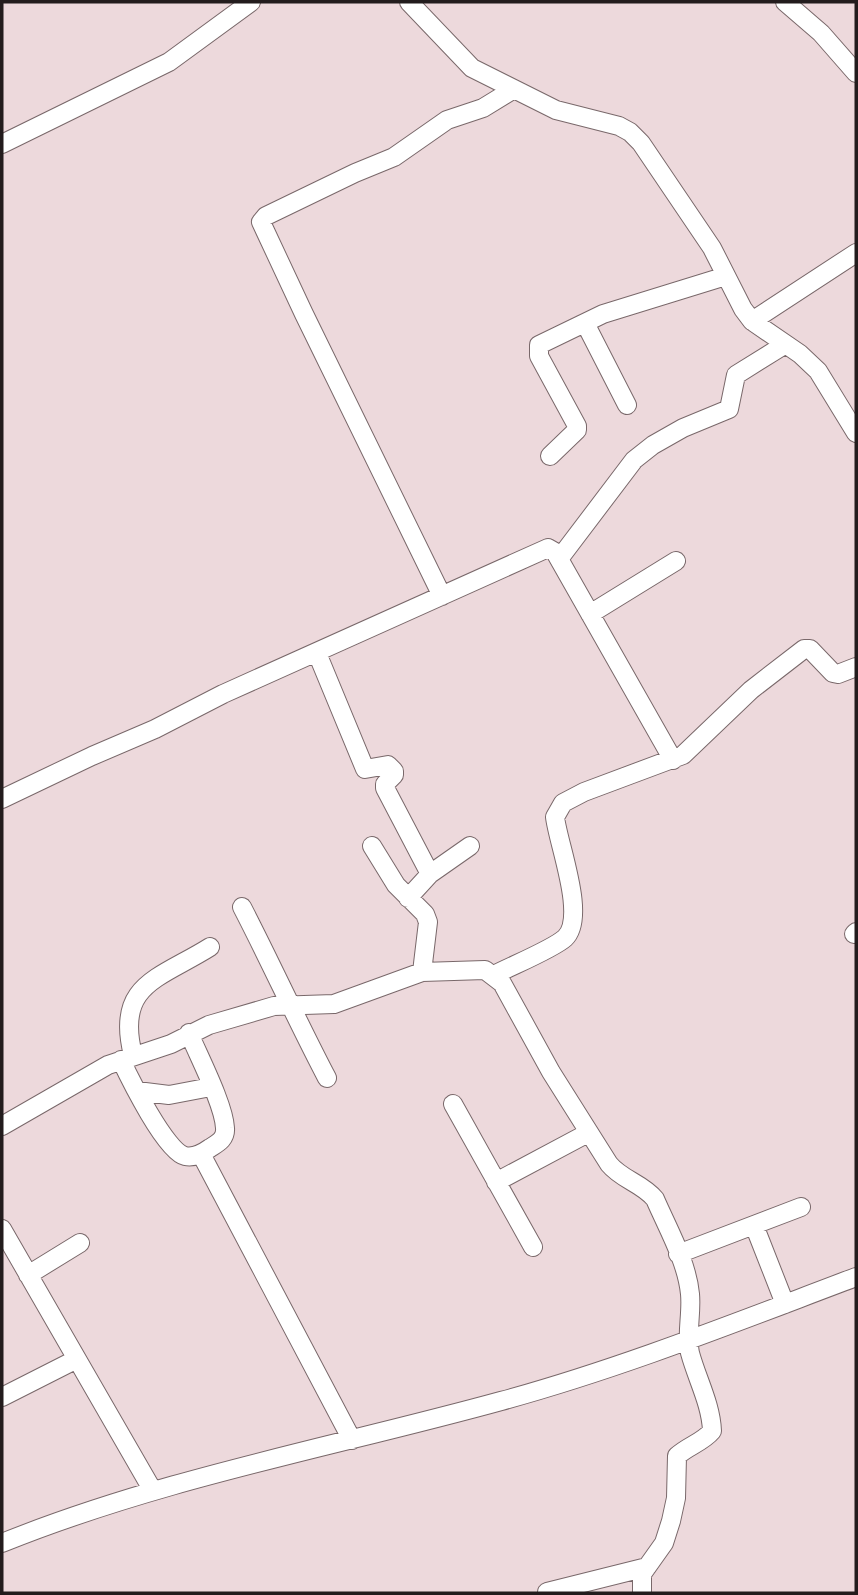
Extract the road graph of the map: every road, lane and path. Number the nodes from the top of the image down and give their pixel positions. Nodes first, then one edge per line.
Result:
1 (251, 2) edge
2 (785, 2) edge
3 (417, 5) edge
4 (856, 73) edge
5 (514, 89) junction
6 (2, 144) edge
7 (856, 253) edge
8 (726, 276) junction
9 (752, 321) junction
10 (584, 323) junction
11 (784, 345) junction
12 (627, 405) dead end
13 (856, 433) edge
14 (550, 456) dead end
15 (559, 559) junction
16 (676, 561) dead end
17 (442, 596) junction
18 (590, 614) junction
19 (317, 653) junction
20 (856, 667) edge
21 (673, 760) junction
22 (2, 799) edge
23 (372, 845) dead end
24 (470, 846) dead end
25 (430, 874) junction
26 (408, 898) junction
27 (242, 907) dead end
28 (210, 947) dead end
29 (422, 972) junction
30 (494, 975) junction
31 (290, 1005) junction
32 (189, 1033) junction
33 (127, 1057) junction
34 (327, 1078) dead end
35 (211, 1087) junction
36 (136, 1091) junction
37 (453, 1104) dead end
38 (2, 1126) edge
39 (588, 1133) junction
40 (201, 1154) junction
41 (496, 1182) junction
42 (801, 1207) dead end
43 (754, 1225) junction
44 (2, 1228) edge
45 (80, 1243) dead end
46 (533, 1247) dead end
47 (678, 1254) junction
48 (28, 1275) junction
49 (856, 1277) edge
50 (785, 1304) junction
51 (688, 1341) junction
52 (78, 1359) junction
53 (2, 1397) edge
54 (352, 1440) junction
55 (153, 1491) junction
56 (2, 1543) edge
57 (647, 1567) junction
58 (547, 1592) edge
59 (642, 1593) edge

1 - 6 street
2 - 4 street
3 - 5 street
5 - 8 street
5 - 17 street
7 - 9 street
8 - 9 street
8 - 10 street
9 - 11 street
10 - 12 street
10 - 14 street
11 - 13 street
11 - 15 street
15 - 17 street
15 - 18 street
16 - 18 street
17 - 19 street
18 - 21 street
19 - 22 street
19 - 25 street
20 - 21 street
21 - 30 street
23 - 26 street
24 - 25 street
25 - 26 street
26 - 29 street
27 - 31 street
28 - 33 street
29 - 30 street
29 - 31 street
30 - 39 street
31 - 32 street
31 - 34 street
32 - 33 street
32 - 35 street
33 - 36 street
33 - 38 street
35 - 36 street
35 - 40 street
36 - 40 street
37 - 41 street
39 - 41 street
39 - 47 street
40 - 54 street
41 - 46 street
42 - 43 street
43 - 47 street
43 - 50 street
44 - 48 street
45 - 48 street
47 - 51 street
48 - 52 street
49 - 50 street
50 - 51 street
51 - 54 street
51 - 57 street
52 - 53 street
52 - 55 street
54 - 55 street
55 - 56 street
57 - 58 street
57 - 59 street

